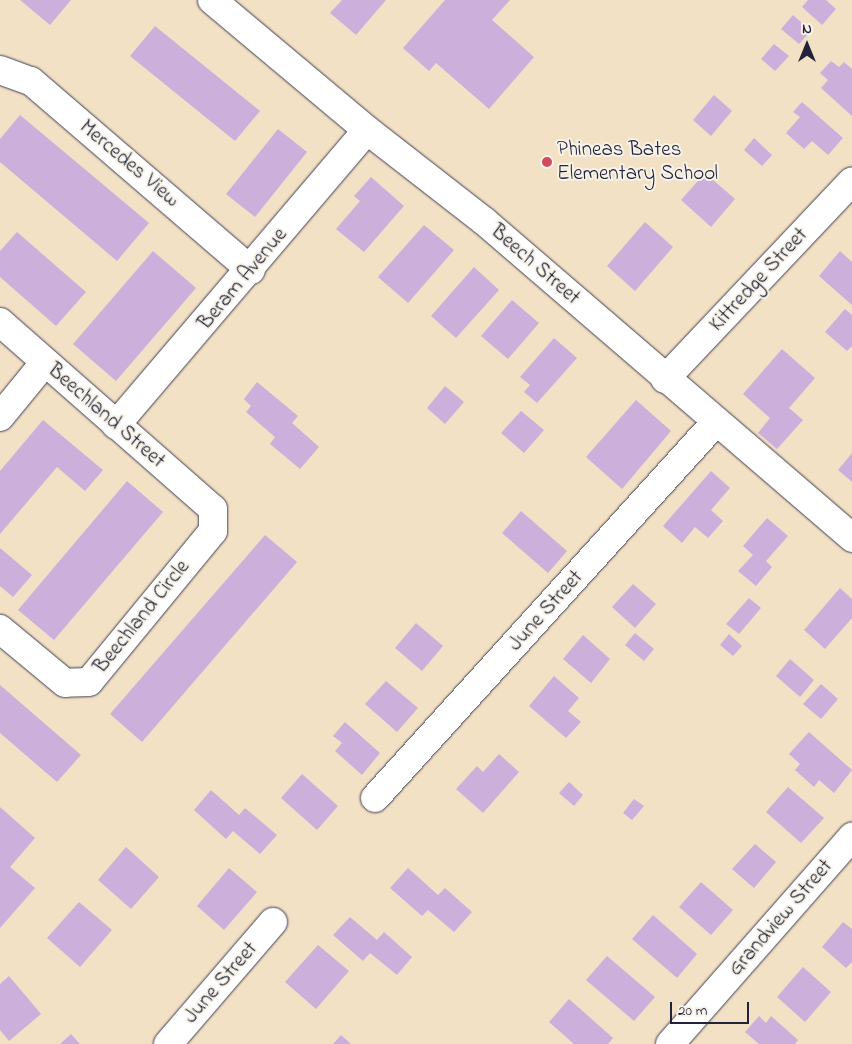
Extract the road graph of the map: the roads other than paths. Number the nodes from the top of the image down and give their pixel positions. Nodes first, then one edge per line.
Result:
1 (212, 0) edge
2 (0, 70) edge
3 (367, 130) junction
4 (852, 181) edge
5 (251, 270) junction
6 (0, 322) edge
7 (45, 362) junction
8 (665, 378) junction
9 (0, 417) edge
10 (715, 423) junction
11 (116, 425) junction
12 (213, 509) joint
13 (852, 538) edge
14 (0, 629) edge
15 (375, 798) dead end
16 (852, 837) edge
17 (274, 922) dead end
18 (168, 1044) edge
19 (670, 1044) edge

1 - 3 street, Beech Street
2 - 5 street, Mercedes View
3 - 5 street, Beram Avenue
3 - 8 street, Beech Street
4 - 8 street, Kittredge Street
5 - 11 street, Beram Avenue
6 - 7 street, Beechland Street
7 - 9 street
7 - 11 street, Beechland Street
8 - 10 street, Beech Street
10 - 13 street, Beech Street
10 - 15 street, June Street
11 - 12 street, Beechland Street
12 - 14 street, Beechland Circle
16 - 19 street, Grandview Street
17 - 18 street, June Street

